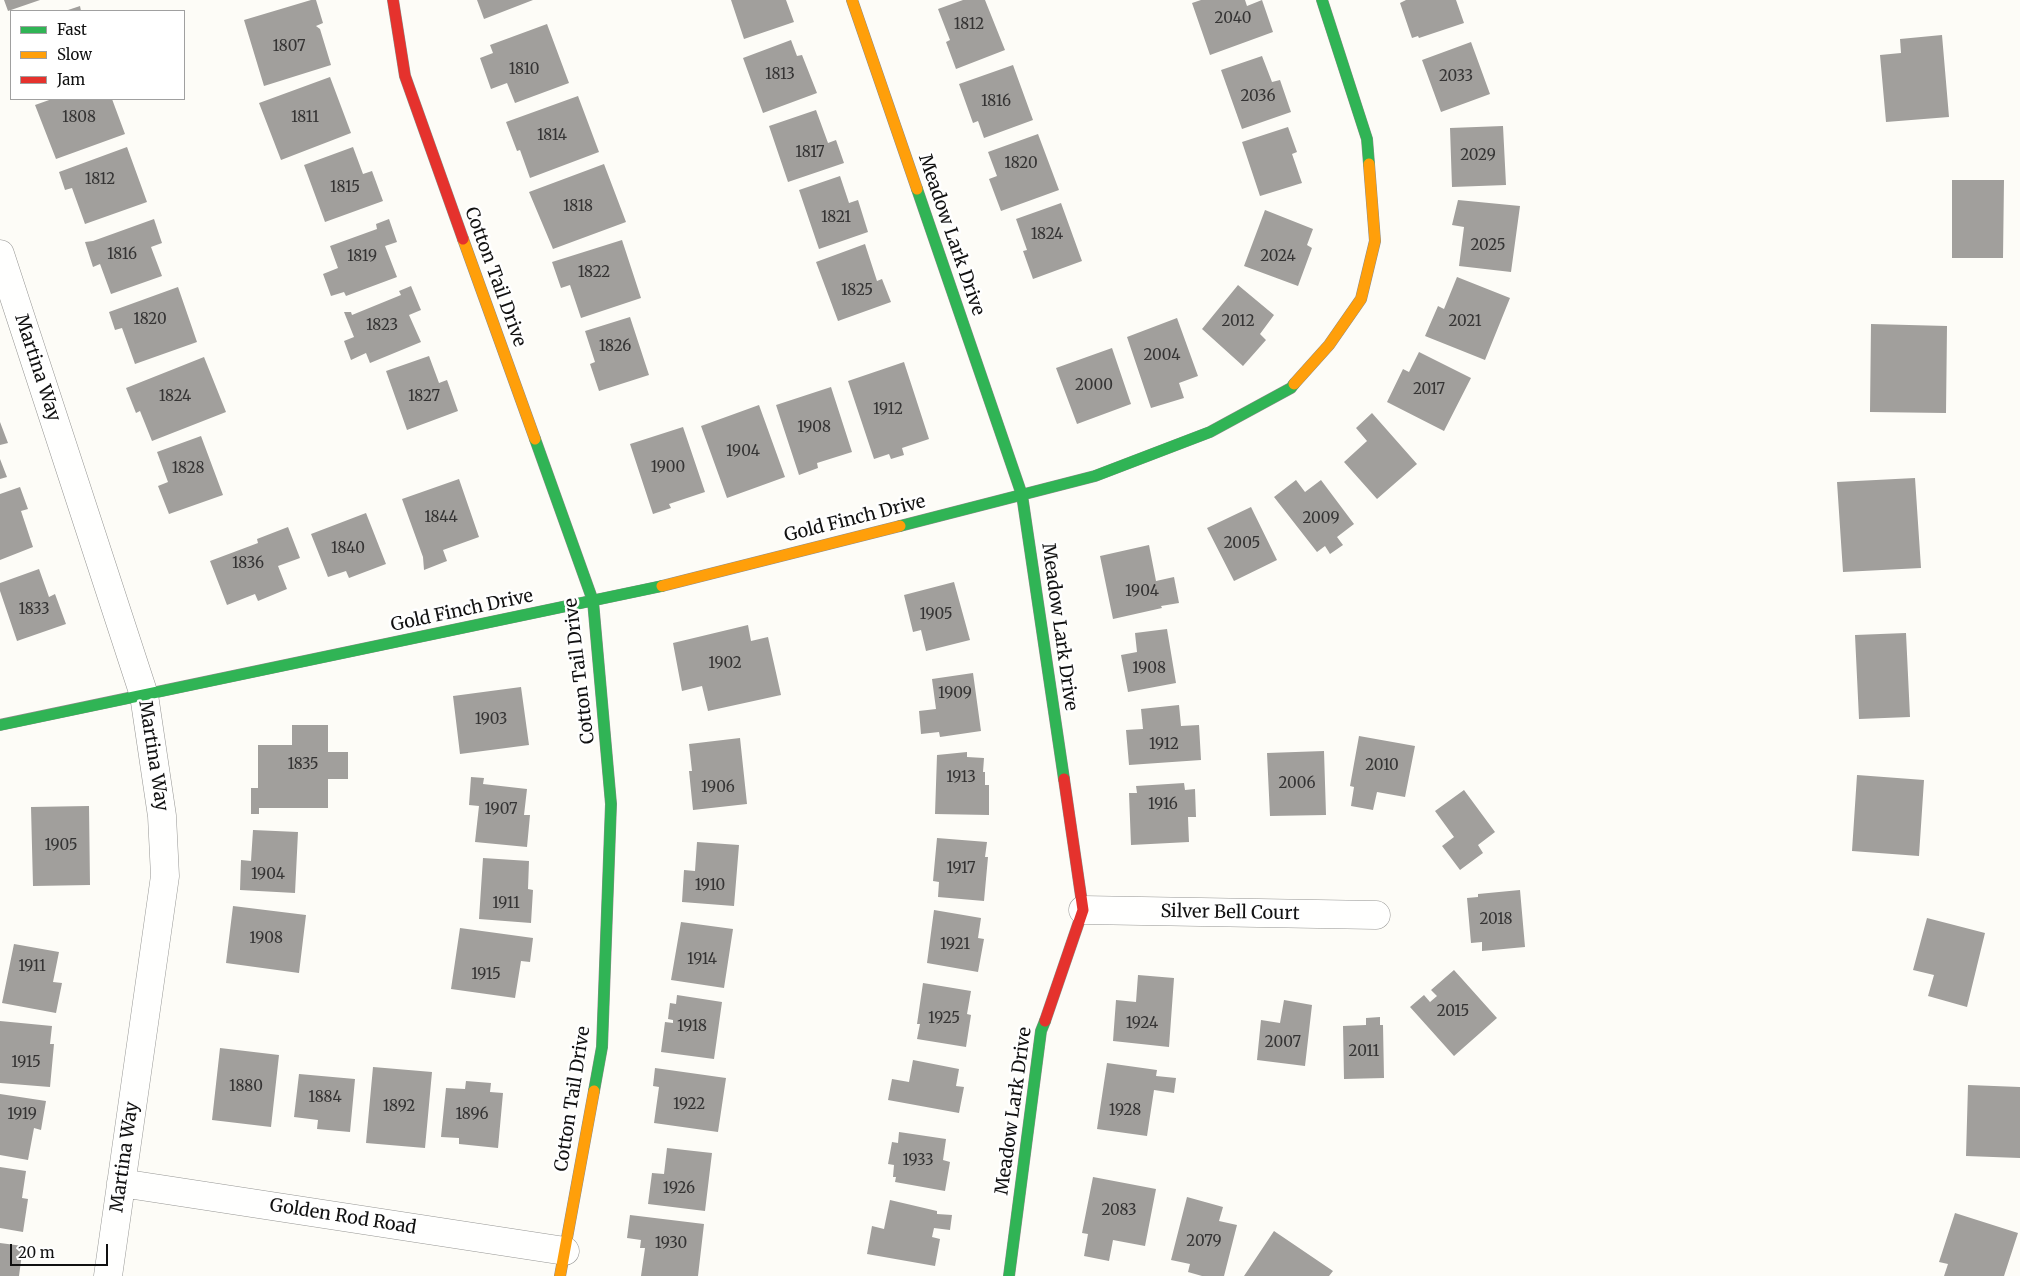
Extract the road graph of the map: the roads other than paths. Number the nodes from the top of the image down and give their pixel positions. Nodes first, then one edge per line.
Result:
1 (393, 0) edge
2 (852, 0) edge
3 (1322, 0) edge
4 (0, 254) edge
5 (1022, 495) junction
6 (592, 601) junction
7 (144, 695) junction
8 (0, 725) edge
9 (1083, 910) junction
10 (1376, 915) dead end
11 (121, 1183) junction
12 (562, 1263) edge
13 (108, 1276) edge
14 (1009, 1276) edge

1 - 6 street, Cotton Tail Drive
2 - 5 street, Meadow Lark Drive
3 - 5 street, Gold Finch Drive
4 - 7 street, Martina Way
5 - 6 street, Gold Finch Drive
5 - 9 street, Meadow Lark Drive
6 - 7 street, Gold Finch Drive
6 - 12 street, Cotton Tail Drive
7 - 8 street, Gold Finch Drive
7 - 11 street, Martina Way
9 - 10 street, Silver Bell Court
9 - 14 street, Meadow Lark Drive
11 - 12 street, Golden Rod Road
11 - 13 street, Martina Way

